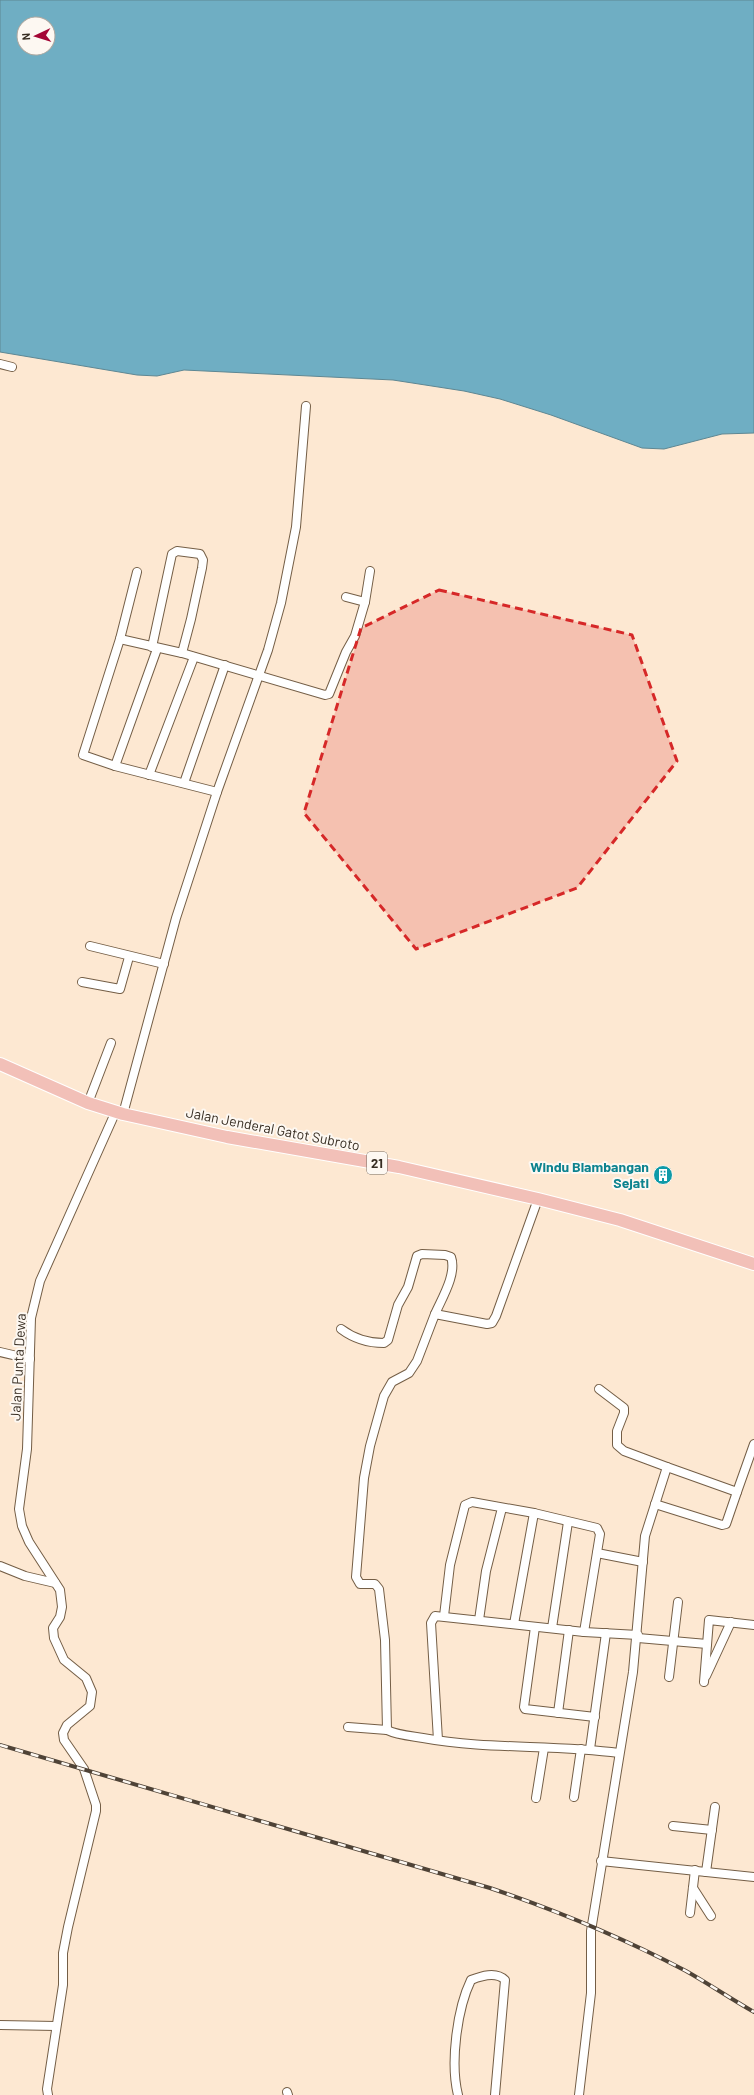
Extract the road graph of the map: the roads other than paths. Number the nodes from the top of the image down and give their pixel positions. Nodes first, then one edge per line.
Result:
1 (0, 364) edge
2 (12, 367) dead end
3 (306, 406) dead end
4 (137, 572) dead end
5 (370, 572) dead end
6 (346, 597) dead end
7 (364, 602) junction
8 (120, 640) junction
9 (154, 648) junction
10 (182, 653) junction
11 (194, 657) junction
12 (225, 665) junction
13 (258, 675) junction
14 (115, 766) junction
15 (149, 775) junction
16 (184, 784) junction
17 (217, 792) junction
18 (90, 946) dead end
19 (129, 957) junction
20 (164, 964) junction
21 (82, 982) dead end
22 (111, 1043) dead end
23 (0, 1064) edge
24 (88, 1103) junction
25 (120, 1113) junction
26 (538, 1199) junction
27 (754, 1264) edge
28 (435, 1314) junction
29 (341, 1329) dead end
30 (0, 1352) edge
31 (30, 1359) junction
32 (599, 1389) dead end
33 (754, 1444) edge
34 (667, 1467) junction
35 (737, 1492) junction
36 (655, 1504) junction
37 (502, 1508) junction
38 (534, 1513) junction
39 (568, 1522) junction
40 (597, 1553) junction
41 (643, 1562) junction
42 (0, 1566) edge
43 (55, 1583) junction
44 (678, 1602) dead end
45 (444, 1616) junction
46 (479, 1620) junction
47 (730, 1622) junction
48 (514, 1624) junction
49 (754, 1625) edge
50 (535, 1627) junction
51 (552, 1628) junction
52 (569, 1630) junction
53 (584, 1632) junction
54 (606, 1633) junction
55 (638, 1636) junction
56 (673, 1641) junction
57 (707, 1644) junction
58 (668, 1677) dead end
59 (558, 1713) junction
60 (595, 1717) junction
61 (348, 1727) dead end
62 (387, 1730) junction
63 (438, 1740) junction
64 (544, 1748) junction
65 (585, 1749) junction
66 (619, 1753) junction
67 (536, 1798) dead end
68 (574, 1798) dead end
69 (715, 1807) dead end
70 (673, 1826) dead end
71 (712, 1830) junction
72 (601, 1861) junction
73 (695, 1870) junction
74 (706, 1872) junction
75 (754, 1877) edge
76 (693, 1888) junction
77 (690, 1913) dead end
78 (711, 1916) dead end
79 (0, 2025) edge
80 (56, 2026) junction
81 (48, 2095) edge
82 (458, 2095) edge
83 (495, 2095) edge
84 (579, 2095) edge

1 - 2 street
3 - 13 street, Jalan Punta Dewa
4 - 8 street
5 - 7 street
6 - 7 street
7 - 13 street
8 - 9 street
8 - 14 street
9 - 10 street
9 - 10 street
9 - 14 street
10 - 11 street
11 - 12 street
11 - 15 street
12 - 13 street
12 - 16 street
13 - 17 street, Jalan Punta Dewa
14 - 15 street
15 - 16 street
16 - 17 street
17 - 20 street, Jalan Punta Dewa
18 - 19 street
19 - 20 street
19 - 21 street
20 - 25 street, Jalan Punta Dewa
22 - 24 street
23 - 24 highway, Jalan Jenderal Gatot Subroto / 21
24 - 25 highway, Jalan Jenderal Gatot Subroto / 21
25 - 26 highway, Jalan Jenderal Gatot Subroto / 21
25 - 31 street, Jalan Punta Dewa
26 - 27 highway, Jalan Jenderal Gatot Subroto / 21
26 - 28 street
28 - 29 street
28 - 62 street
30 - 31 street
31 - 43 street, Jalan Punta Dewa
32 - 34 street
33 - 35 street
34 - 35 street
34 - 36 street
35 - 36 street
36 - 41 street
37 - 38 street
37 - 45 street
37 - 46 street
38 - 39 street
38 - 48 street
39 - 40 street
39 - 51 street
40 - 41 street
40 - 53 street
41 - 55 street
42 - 43 street
43 - 80 street, Jalan Punta Dewa
44 - 56 street
45 - 46 street
45 - 63 street
46 - 48 street
47 - 49 street
47 - 57 street
47 - 57 street
48 - 50 street
50 - 51 street
50 - 59 street
51 - 52 street
52 - 53 street
52 - 59 street
53 - 54 street
54 - 55 street
54 - 60 street
55 - 56 street
55 - 66 street
56 - 57 street
56 - 58 street
59 - 60 street
60 - 65 street
61 - 62 street
62 - 63 street
63 - 64 street
64 - 65 street
64 - 67 street
65 - 66 street
65 - 68 street
66 - 72 street
69 - 71 street
70 - 71 street
71 - 74 street
72 - 73 street
72 - 84 street
73 - 74 street
73 - 76 street
74 - 75 street
76 - 77 street
76 - 78 street
79 - 80 street
80 - 81 street, Jalan Punta Dewa
82 - 83 street

